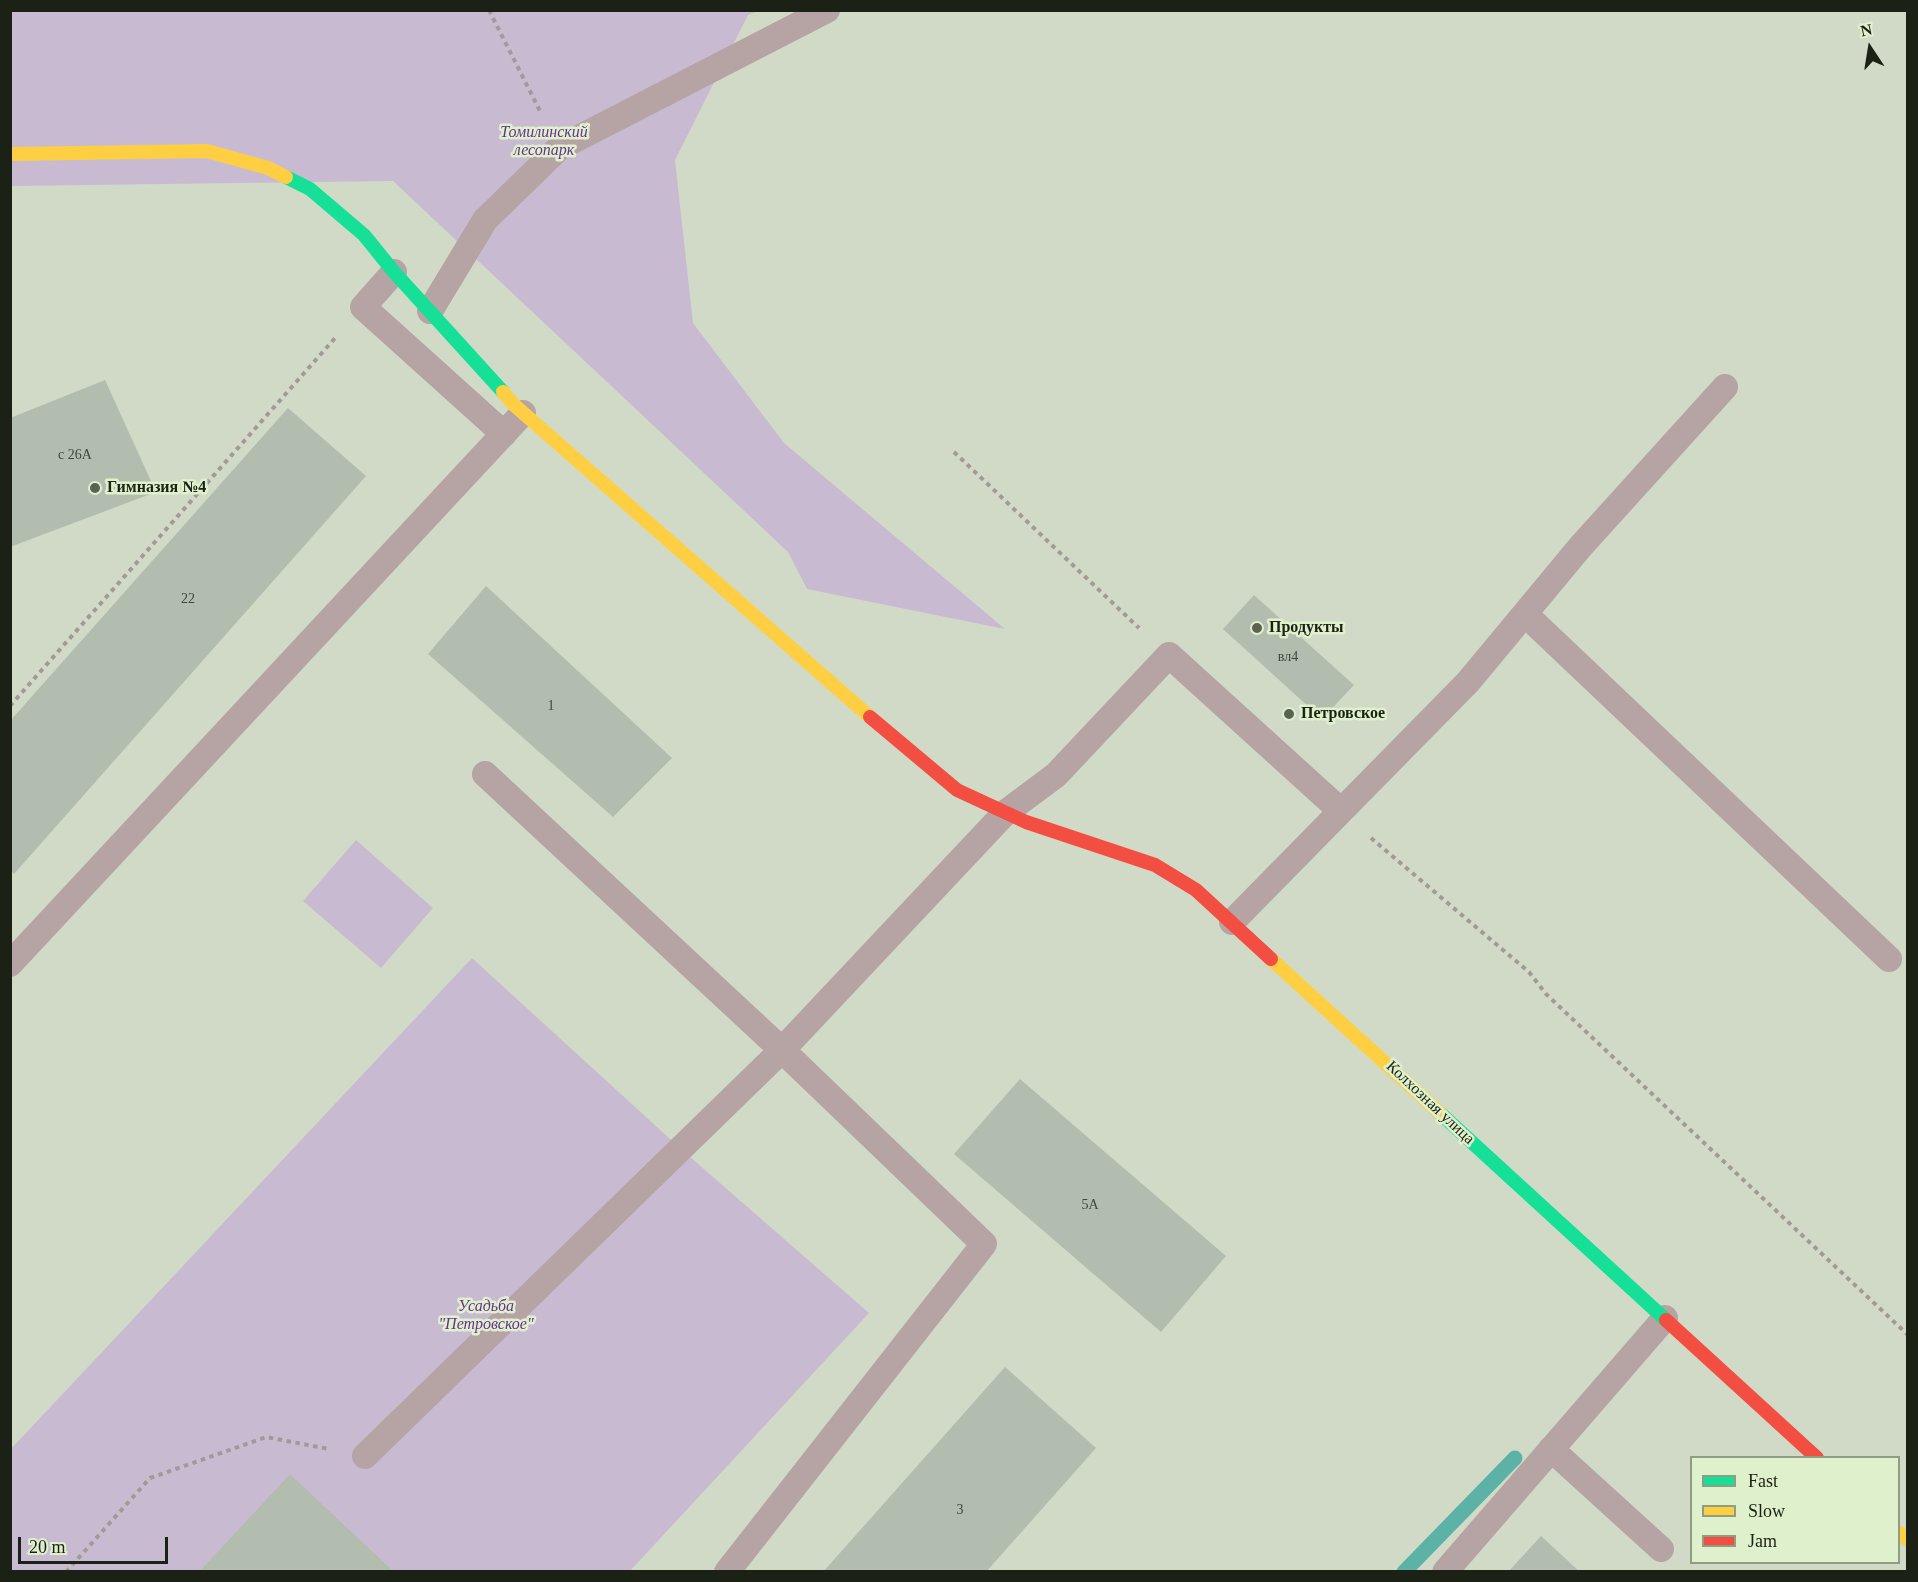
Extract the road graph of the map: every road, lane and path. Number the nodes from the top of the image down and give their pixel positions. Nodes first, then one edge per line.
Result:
1 (489, 10) edge
2 (828, 10) edge
3 (559, 148) junction
4 (10, 154) edge
5 (394, 272) junction
6 (356, 302) junction
7 (430, 311) junction
8 (1725, 387) dead end
9 (523, 413) junction
10 (504, 434) junction
11 (954, 452) dead end
12 (1525, 614) junction
13 (1169, 655) junction
14 (10, 706) edge
15 (485, 774) dead end
16 (1341, 811) junction
17 (1005, 813) junction
18 (1232, 922) junction
19 (1889, 959) dead end
20 (10, 964) edge
21 (782, 1050) junction
22 (1665, 1318) junction
23 (1908, 1335) edge
24 (1551, 1449) junction
25 (365, 1456) joint
26 (1815, 1456) edge
27 (1661, 1549) dead end
28 (66, 1572) edge
29 (727, 1572) edge
30 (1445, 1572) edge

1 - 3 path
2 - 3 lane
3 - 7 lane
4 - 5 street, Колхозная улица
5 - 6 lane
5 - 7 street, Колхозная улица
6 - 10 lane
6 - 14 path
7 - 9 street, Колхозная улица
8 - 12 lane
9 - 10 lane
9 - 17 street, Колхозная улица
10 - 20 lane
11 - 13 path
12 - 16 lane
12 - 19 lane
13 - 16 lane
13 - 17 lane
15 - 21 lane
16 - 18 lane
16 - 23 path
17 - 18 street, Колхозная улица
17 - 21 lane
18 - 22 street, Колхозная улица
21 - 25 lane
21 - 29 lane
22 - 24 lane
22 - 26 street, Колхозная улица
24 - 27 lane
24 - 30 lane
25 - 28 path

